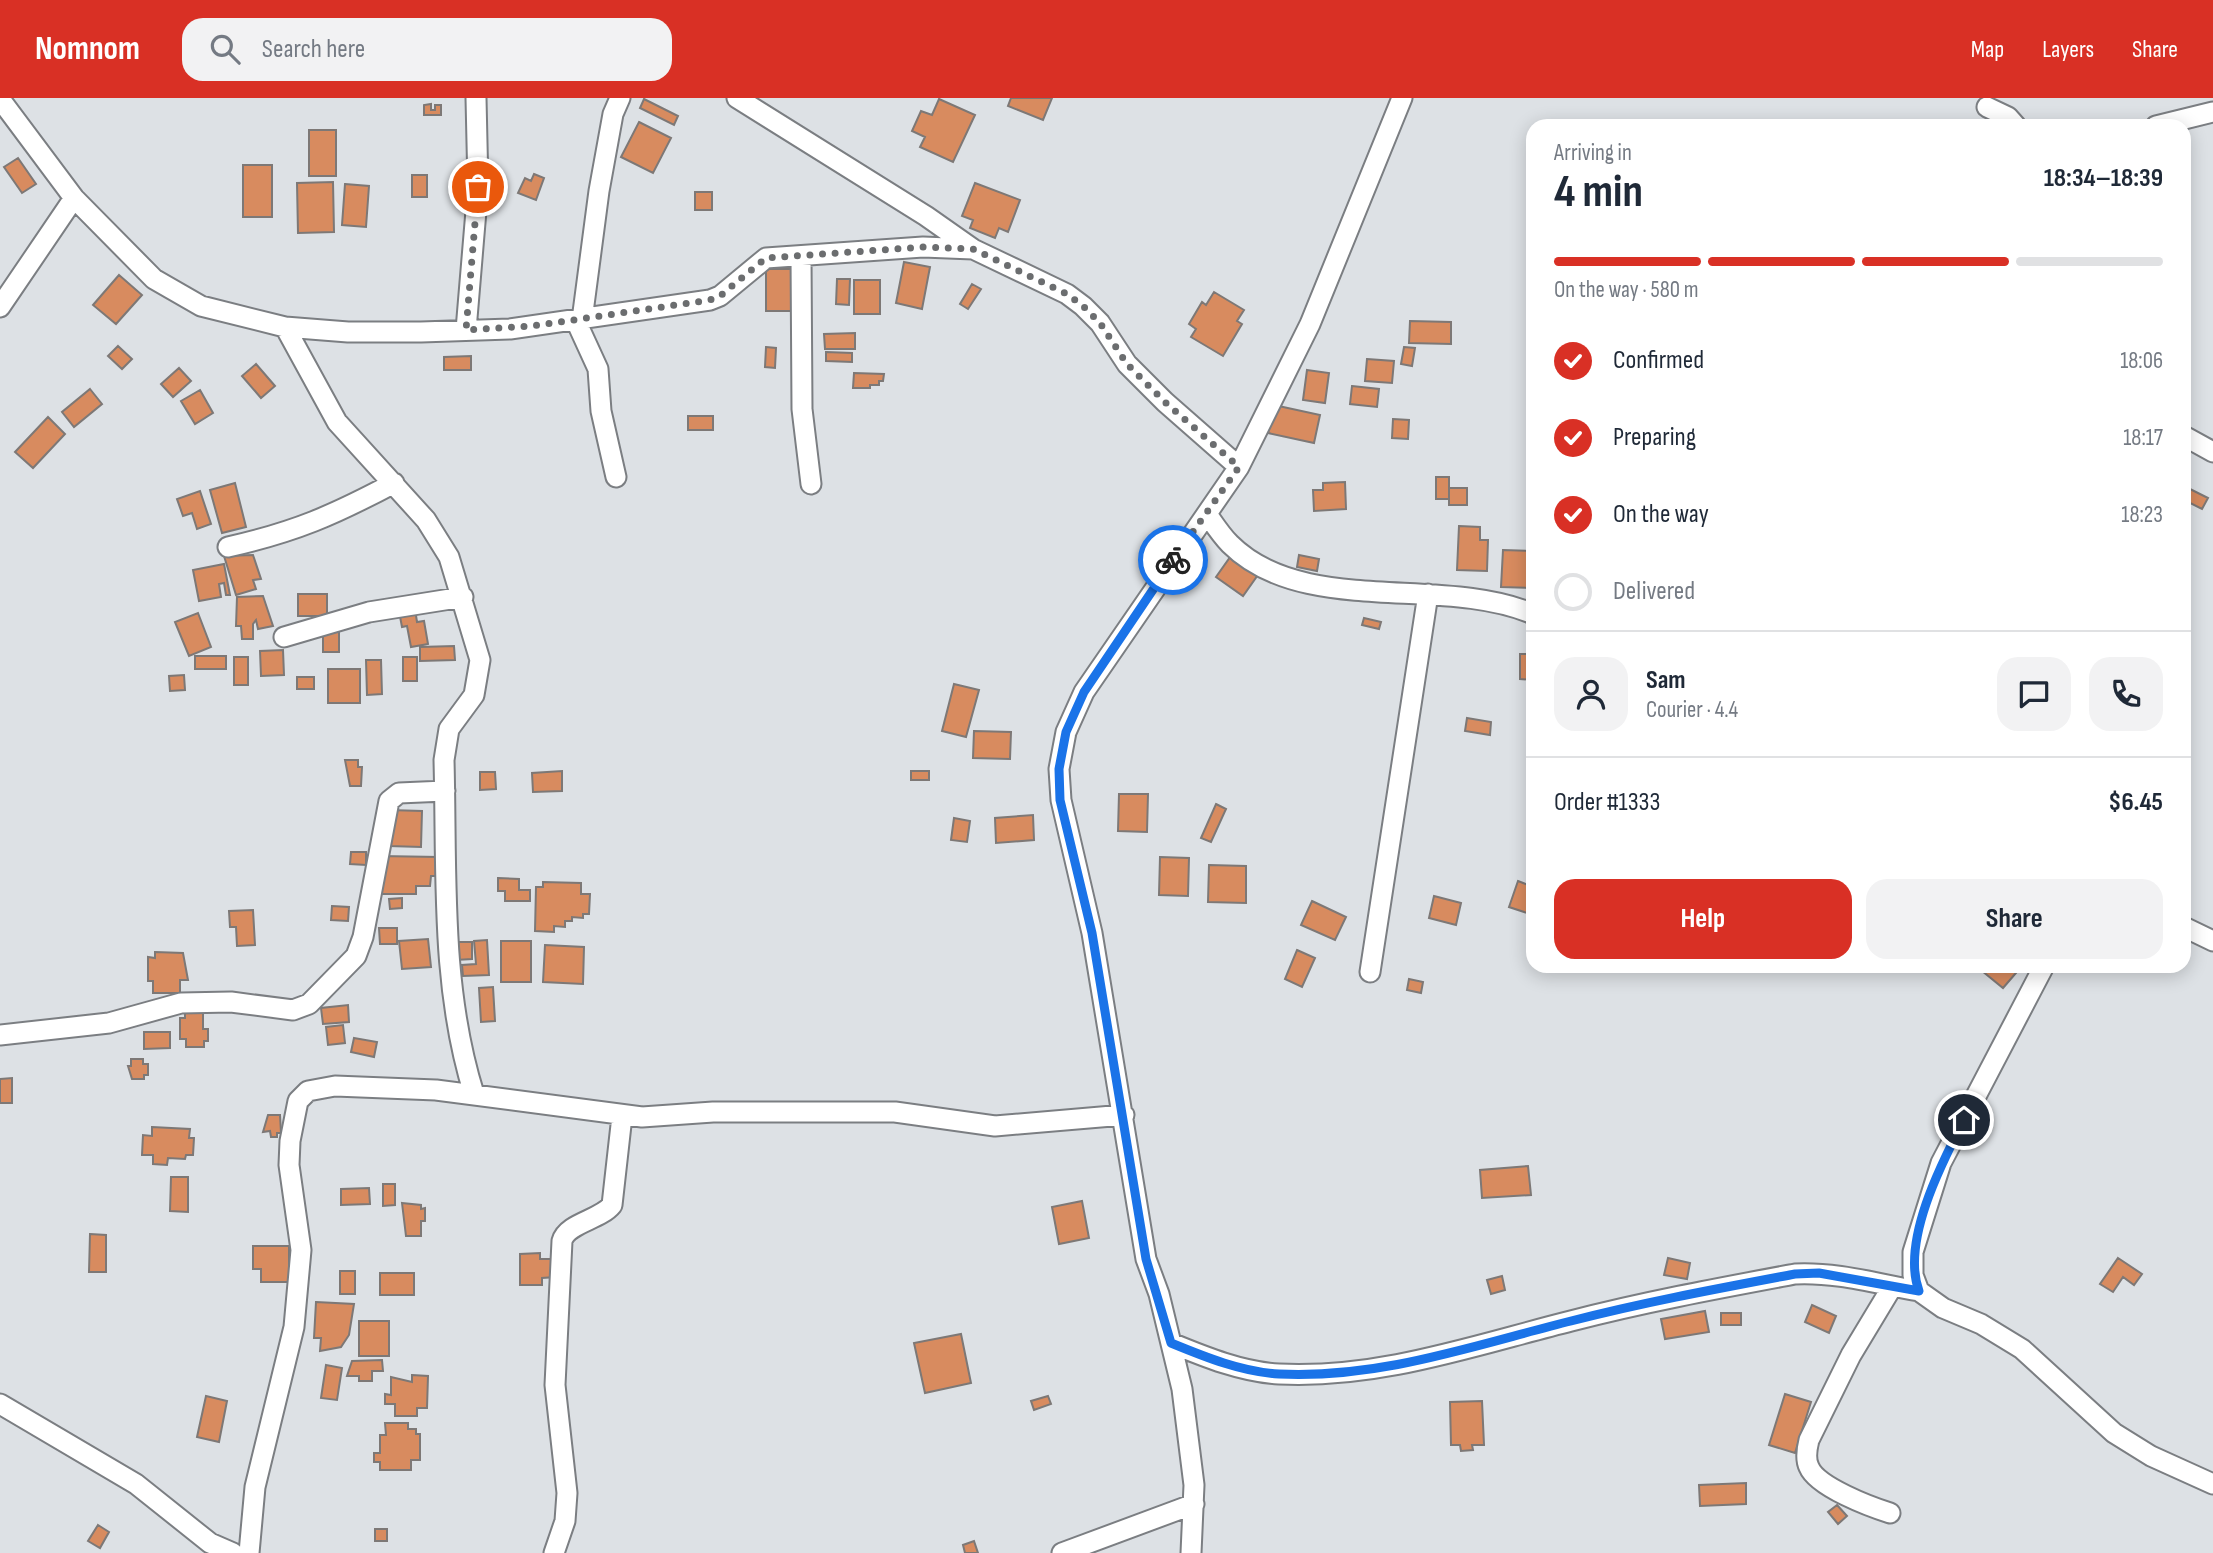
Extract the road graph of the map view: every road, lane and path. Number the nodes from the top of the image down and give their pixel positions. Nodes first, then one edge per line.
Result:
1 (475, 98) edge
2 (620, 98) edge
3 (737, 98) edge
4 (1402, 98) edge
5 (0, 99) edge
6 (1988, 110) edge
7 (2213, 112) edge
8 (2010, 119) edge
9 (2184, 119) edge
10 (74, 198) junction
11 (973, 249) junction
12 (801, 256) junction
13 (0, 307) edge
14 (579, 320) junction
15 (285, 327) junction
16 (466, 330) junction
17 (2191, 440) edge
18 (2213, 452) edge
19 (1239, 467) junction
20 (616, 477) dead end
21 (394, 483) junction
22 (811, 484) dead end
23 (1207, 514) junction
24 (228, 547) dead end
25 (1429, 594) junction
26 (463, 597) junction
27 (1526, 611) edge
28 (284, 637) dead end
29 (445, 791) junction
30 (2191, 930) edge
31 (2213, 941) edge
32 (1370, 972) dead end
33 (2040, 973) edge
34 (0, 1035) edge
35 (474, 1094) junction
36 (1124, 1115) junction
37 (622, 1116) junction
38 (1892, 1287) junction
39 (1919, 1291) junction
40 (1171, 1343) junction
41 (0, 1404) edge
42 (2213, 1484) edge
43 (1194, 1504) junction
44 (1890, 1513) dead end
45 (233, 1553) edge
46 (250, 1553) edge
47 (554, 1553) edge
48 (1062, 1553) edge
49 (1191, 1553) edge

1 - 16 street
2 - 14 street
3 - 11 street
4 - 19 street
5 - 10 street
6 - 8 street
7 - 9 street
10 - 13 street
10 - 15 street
11 - 12 street
11 - 19 street
12 - 14 street
12 - 22 street
14 - 16 street
14 - 20 street
15 - 16 street
15 - 21 street
17 - 18 street
19 - 23 street
21 - 24 street
21 - 26 street
23 - 25 street
23 - 36 street
25 - 27 street
25 - 32 street
26 - 28 street
26 - 29 street
29 - 34 street
29 - 35 street
30 - 31 street
33 - 39 street
35 - 37 street
35 - 46 street
36 - 37 street
36 - 40 street
37 - 47 street
38 - 39 street
38 - 40 street
38 - 44 street
39 - 42 street
40 - 43 street
41 - 45 street
43 - 48 street
43 - 49 street

